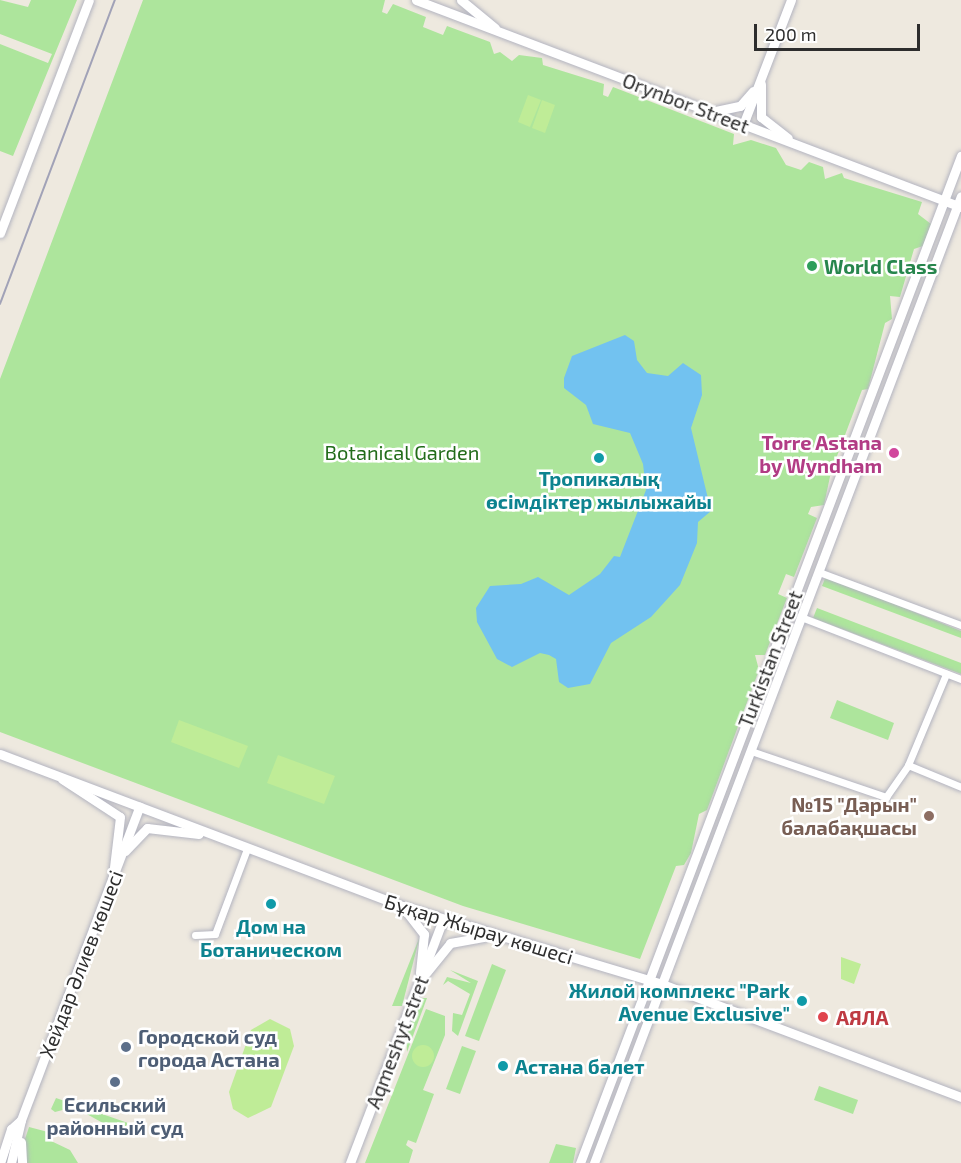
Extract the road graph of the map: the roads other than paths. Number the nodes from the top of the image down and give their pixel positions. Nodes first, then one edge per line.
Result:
1 (88, 0) edge
2 (416, 0) edge
3 (461, 0) edge
4 (791, 0) edge
5 (443, 5) edge
6 (502, 33) junction
7 (761, 79) junction
8 (710, 112) junction
9 (744, 125) junction
10 (795, 144) junction
11 (961, 156) edge
12 (944, 200) junction
13 (960, 203) edge
14 (0, 233) edge
15 (880, 370) junction
16 (894, 372) junction
17 (865, 408) junction
18 (879, 413) junction
19 (805, 568) junction
20 (817, 575) junction
21 (790, 607) junction
22 (801, 617) junction
23 (961, 625) edge
24 (946, 674) junction
25 (961, 680) edge
26 (751, 751) junction
27 (0, 754) edge
28 (908, 765) junction
29 (61, 777) junction
30 (961, 787) edge
31 (139, 807) junction
32 (207, 834) junction
33 (247, 849) junction
34 (122, 855) junction
35 (114, 880) junction
36 (402, 906) junction
37 (443, 920) junction
38 (195, 935) dead end
39 (497, 938) junction
40 (649, 980) junction
41 (419, 982) junction
42 (662, 984) junction
43 (961, 1097) edge
44 (21, 1120) junction
45 (11, 1129) junction
46 (21, 1132) junction
47 (0, 1144) edge
48 (0, 1163) edge
49 (11, 1163) edge
50 (22, 1163) edge
51 (350, 1163) edge
52 (580, 1163) edge
53 (594, 1163) edge

1 - 14 street
2 - 5 street, Orynbor Street
3 - 6 street
4 - 7 street
5 - 6 street, Orynbor Street
6 - 8 street, Orynbor Street
7 - 8 street
7 - 9 street
7 - 10 street
8 - 9 street, Orynbor Street
9 - 10 street, Orynbor Street
10 - 12 street, Orynbor Street
11 - 12 street, Turkistan Street
12 - 13 street, Orynbor Street
12 - 15 street, Turkistan Street
13 - 16 street, Turkistan Street
15 - 16 street
15 - 17 street, Turkistan Street
16 - 18 street, Turkistan Street
17 - 18 street
17 - 19 street, Turkistan Street
18 - 20 street, Turkistan Street
19 - 20 street
19 - 21 street, Turkistan Street
20 - 22 street, Turkistan Street
20 - 23 street
21 - 22 street
21 - 40 street, Turkistan Street
22 - 24 street
22 - 26 street, Turkistan Street
24 - 25 street
24 - 28 street
26 - 28 street
26 - 42 street, Turkistan Street
27 - 29 street, Бұқар Жырау көшесі
28 - 30 street
29 - 31 street, Бұқар Жырау көшесі
29 - 35 street
31 - 32 street, Бұқар Жырау көшесі
31 - 34 street, Хейдар Әлиев көшесі
32 - 33 street, Бұқар Жырау көшесі
32 - 34 street
33 - 36 street, Бұқар Жырау көшесі
33 - 38 street
34 - 35 street, Хейдар Әлиев көшесі
35 - 44 street, Хейдар Әлиев көшесі
36 - 37 street, Бұқар Жырау көшесі
36 - 41 street
37 - 39 street, Бұқар Жырау көшесі
37 - 41 street, Aqmeshyt stret
39 - 40 street, Бұқар Жырау көшесі
39 - 41 street
40 - 42 street, Бұқар Жырау көшесі
40 - 52 street, Turkistan Street
41 - 51 street, Aqmeshyt stret
42 - 43 street, Бұқар Жырау көшесі
42 - 53 street, Turkistan Street
44 - 45 street, Хейдар Әлиев көшесі
44 - 46 street, Хейдар Әлиев көшесі
45 - 47 street, Хейдар Әлиев көшесі
45 - 48 street
46 - 49 street, Хейдар Әлиев көшесі
46 - 50 street

